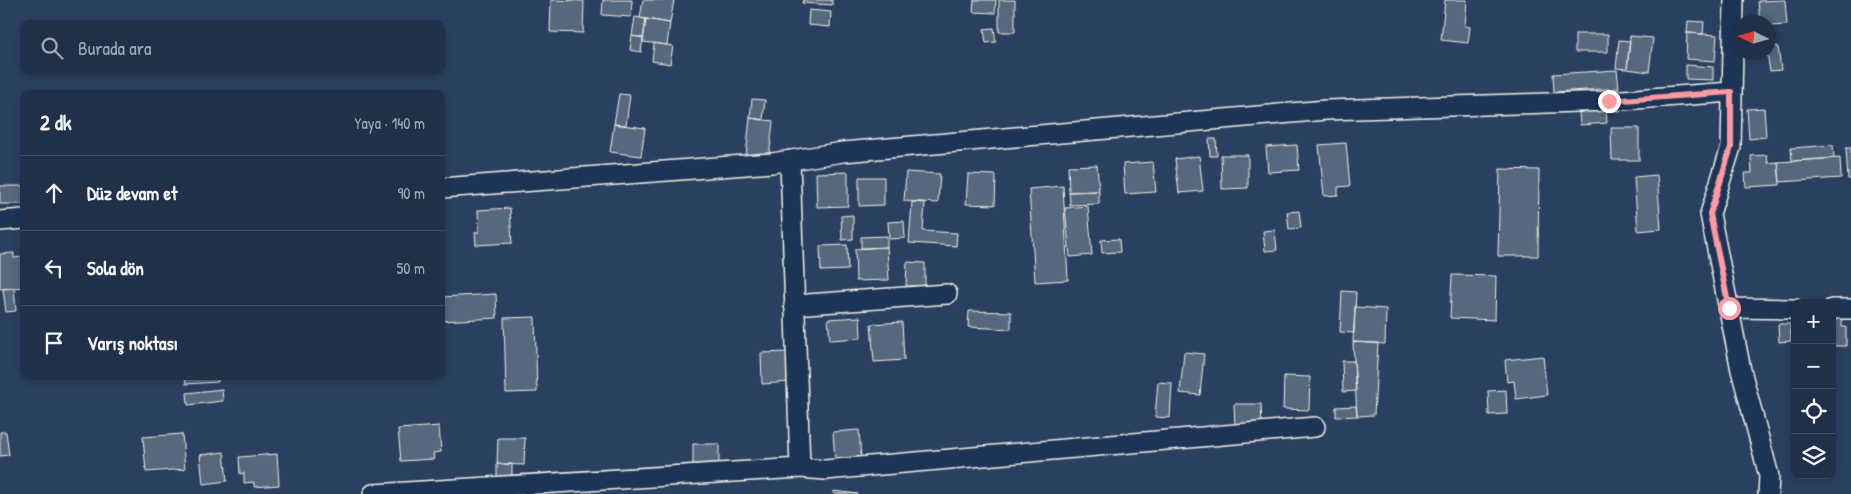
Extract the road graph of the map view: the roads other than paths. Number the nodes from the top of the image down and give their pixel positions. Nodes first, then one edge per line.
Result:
1 (1734, 0) edge
2 (1731, 92) junction
3 (790, 160) junction
4 (445, 188) edge
5 (20, 219) edge
6 (0, 221) edge
7 (947, 294) dead end
8 (794, 305) junction
9 (1729, 308) junction
10 (1791, 309) edge
11 (1836, 309) edge
12 (1851, 309) edge
13 (1314, 427) dead end
14 (800, 468) junction
15 (373, 494) edge
16 (1768, 494) edge

1 - 2 street
2 - 3 street
2 - 9 street
3 - 4 street
3 - 8 street
5 - 6 street
7 - 8 street
8 - 14 street
9 - 10 street
9 - 16 street
11 - 12 street
13 - 14 street
14 - 15 street

